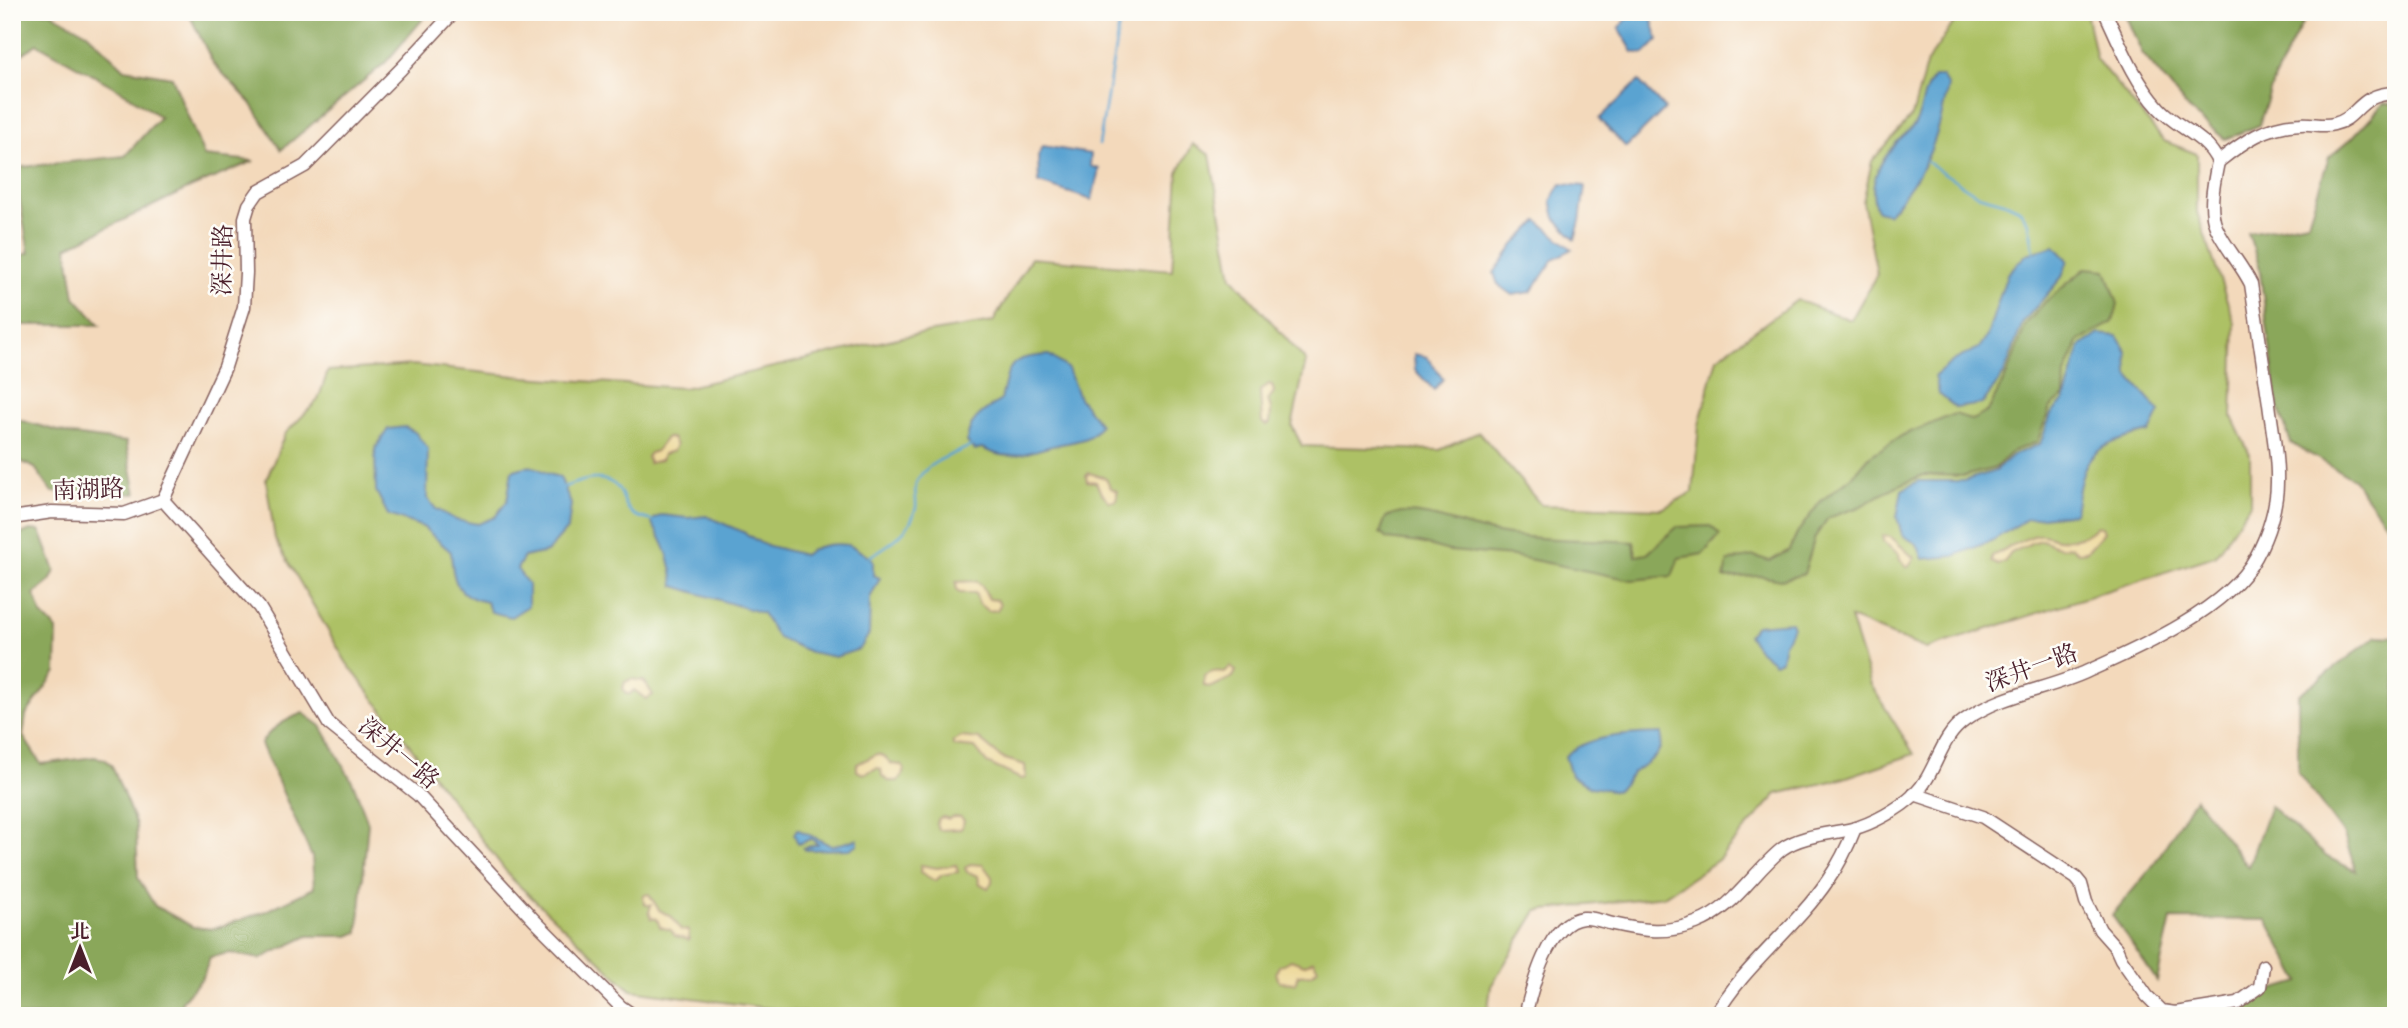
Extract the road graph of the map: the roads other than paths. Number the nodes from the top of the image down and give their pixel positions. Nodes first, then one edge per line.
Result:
1 (454, 12) edge
2 (2105, 12) edge
3 (2396, 93) edge
4 (2218, 162) junction
5 (163, 500) junction
6 (12, 518) edge
7 (1914, 794) junction
8 (1856, 828) junction
9 (2263, 966) dead end
10 (634, 1016) edge
11 (1525, 1016) edge
12 (1715, 1016) edge

1 - 5 street, 深井路
2 - 4 street
3 - 4 street
4 - 7 street, 深井一路
5 - 6 street, 南湖路
5 - 10 street, 深井一路
7 - 8 street, 深井一路
7 - 9 street
8 - 11 street, 深井一路
8 - 12 street

